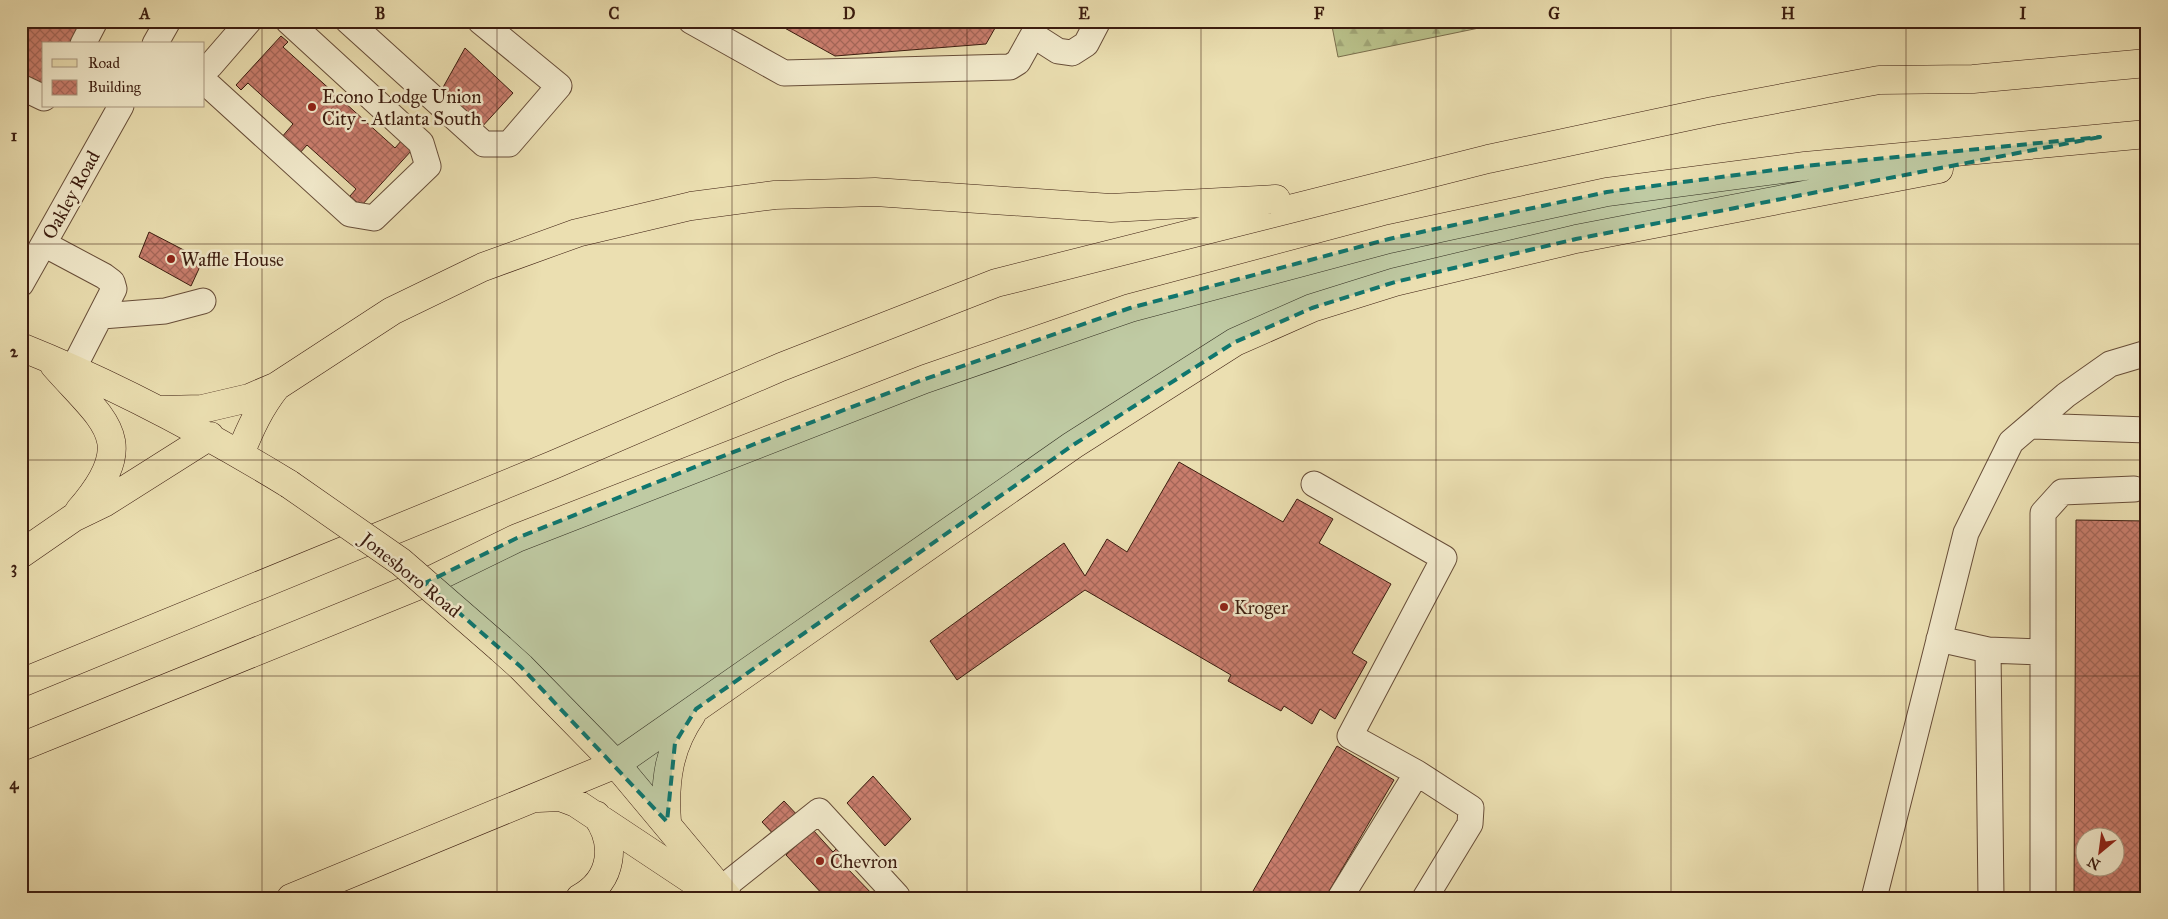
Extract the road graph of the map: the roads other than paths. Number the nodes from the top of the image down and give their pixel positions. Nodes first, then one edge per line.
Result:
1 (95, 21) edge
2 (167, 21) edge
3 (249, 21) edge
4 (288, 21) edge
5 (348, 21) edge
6 (480, 21) edge
7 (691, 21) edge
8 (1098, 21) edge
9 (1037, 28) edge
10 (84, 42) edge
11 (156, 42) edge
12 (2147, 63) edge
13 (205, 68) edge
14 (205, 82) edge
15 (21, 87) edge
16 (42, 97) edge
17 (120, 108) edge
18 (2147, 134) edge
19 (2100, 137) junction
20 (1337, 196) junction
21 (44, 244) junction
22 (22, 280) edge
23 (203, 301) dead end
24 (102, 316) junction
25 (21, 347) edge
26 (2147, 353) edge
27 (48, 358) junction
28 (73, 369) junction
29 (277, 386) junction
30 (160, 410) junction
31 (2030, 426) junction
32 (2147, 430) edge
33 (210, 436) junction
34 (240, 454) junction
35 (1314, 484) dead end
36 (2134, 489) dead end
37 (73, 518) junction
38 (21, 554) edge
39 (1939, 639) junction
40 (1988, 650) junction
41 (2043, 652) junction
42 (21, 683) edge
43 (696, 709) junction
44 (21, 747) edge
45 (616, 764) junction
46 (1417, 773) junction
47 (536, 798) junction
48 (596, 815) junction
49 (667, 822) junction
50 (723, 895) edge
51 (291, 898) edge
52 (580, 898) edge
53 (896, 898) edge
54 (1340, 898) edge
55 (1425, 898) edge
56 (1874, 898) edge
57 (1991, 898) edge
58 (2043, 898) edge

1 - 10 street
2 - 11 street
3 - 13 street
4 - 14 street
5 - 6 street
7 - 9 street
8 - 9 street
12 - 20 main road
15 - 16 street
17 - 21 street, Oakley Road
18 - 19 main road
19 - 43 main road
19 - 44 main road
20 - 29 main road
20 - 42 main road
21 - 22 street, Oakley Road
21 - 24 street
23 - 24 street
24 - 28 street
25 - 27 main road, Jonesboro Road
26 - 31 street
27 - 28 main road, Jonesboro Road
27 - 37 main road
28 - 30 main road, Jonesboro Road
29 - 30 main road
29 - 34 main road
30 - 33 main road, Jonesboro Road
31 - 32 street
31 - 39 street
33 - 34 main road, Jonesboro Road
33 - 37 main road
34 - 45 main road, Jonesboro Road, bridge
35 - 46 street
36 - 41 street
37 - 38 main road
39 - 40 street
39 - 56 street
40 - 41 street
40 - 57 street
41 - 58 street
43 - 45 main road
43 - 49 main road
45 - 47 main road
45 - 49 main road, Jonesboro Road
46 - 54 street
46 - 55 street
47 - 48 main road
47 - 51 main road
48 - 50 main road
48 - 52 main road
49 - 50 main road, Jonesboro Road
50 - 53 street

